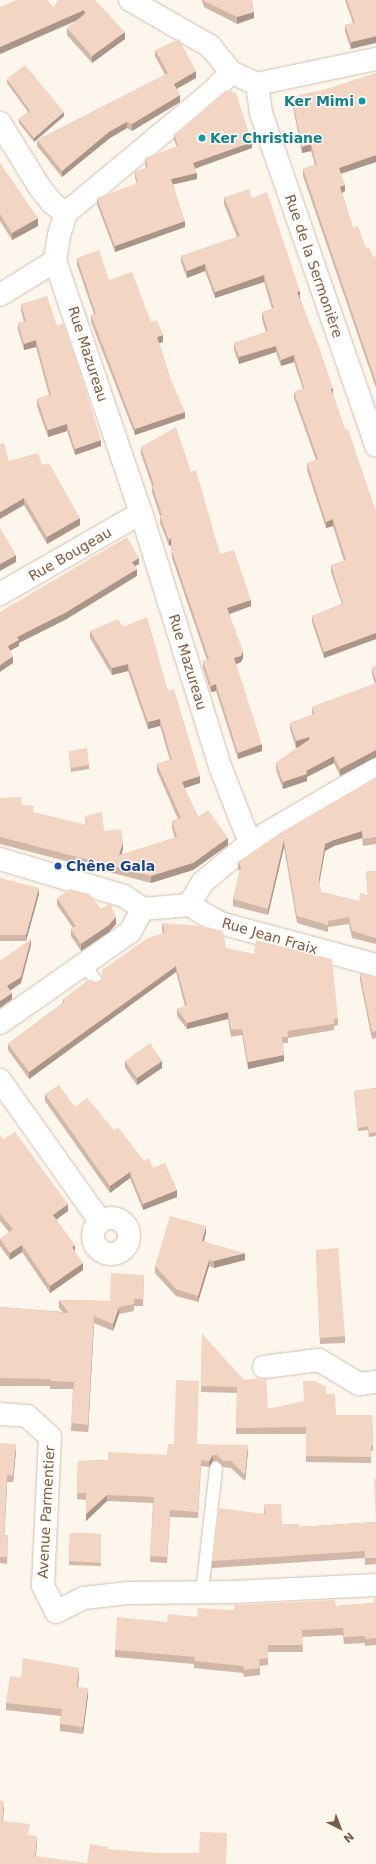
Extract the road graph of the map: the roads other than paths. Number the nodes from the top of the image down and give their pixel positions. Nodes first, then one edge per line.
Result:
1 (130, 0) edge
2 (376, 59) edge
3 (231, 72) junction
4 (257, 84) junction
5 (0, 122) edge
6 (66, 213) junction
7 (56, 261) junction
8 (0, 295) edge
9 (376, 446) edge
10 (141, 513) junction
11 (0, 594) edge
12 (376, 769) edge
13 (250, 843) junction
14 (0, 859) edge
15 (189, 905) junction
16 (143, 909) junction
17 (376, 965) edge
18 (0, 1023) edge
19 (0, 1080) edge
20 (100, 1221) dead end
21 (264, 1367) dead end
22 (376, 1382) edge
23 (0, 1414) edge
24 (216, 1468) dead end
25 (376, 1584) edge
26 (202, 1593) junction

1 - 3 street
2 - 4 street
3 - 4 street
3 - 6 street
4 - 9 street, Rue de la Sermonière
5 - 6 street
6 - 7 street, Rue Mazureau
7 - 8 street
7 - 10 street, Rue Mazureau
10 - 11 street, Rue Bougeau
10 - 13 street, Rue Mazureau
12 - 13 street
13 - 15 street
14 - 16 street
15 - 16 street
15 - 17 street, Rue Jean Fraix
16 - 18 street
19 - 20 street
21 - 22 street
23 - 26 street, Avenue Parmentier
24 - 26 lane
25 - 26 street, Avenue Parmentier

